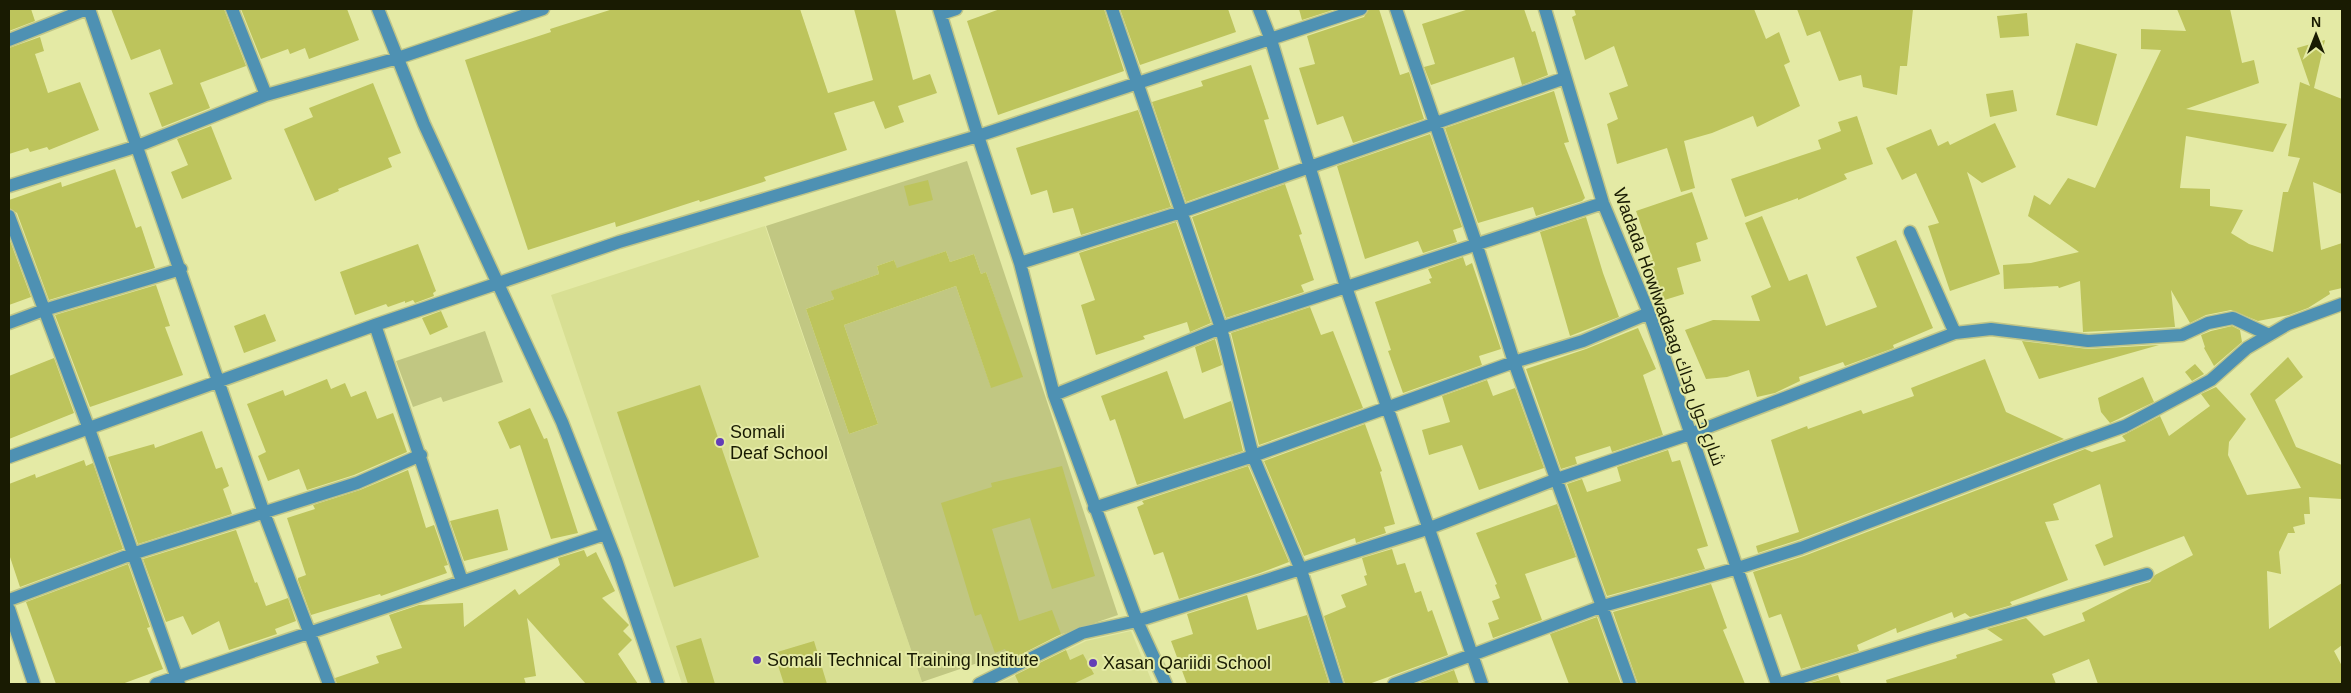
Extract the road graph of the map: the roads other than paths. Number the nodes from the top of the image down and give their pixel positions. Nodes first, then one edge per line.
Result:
1 (88, 9) edge
2 (232, 9) edge
3 (378, 9) edge
4 (543, 9) edge
5 (956, 9) edge
6 (1112, 9) edge
7 (1259, 9) edge
8 (1361, 9) edge
9 (1396, 9) edge
10 (1545, 9) edge
11 (940, 11) edge
12 (524, 12) edge
13 (9, 40) edge
14 (1270, 40) junction
15 (398, 58) junction
16 (1565, 78) junction
17 (1139, 84) junction
18 (266, 96) junction
19 (1434, 123) junction
20 (978, 136) junction
21 (135, 146) junction
22 (1308, 167) junction
23 (9, 186) edge
24 (1604, 203) junction
25 (1181, 212) junction
26 (9, 216) edge
27 (1910, 232) dead end
28 (1476, 243) junction
29 (1020, 263) junction
30 (181, 269) junction
31 (498, 283) junction
32 (1346, 287) junction
33 (2342, 304) edge
34 (44, 310) junction
35 (1649, 313) junction
36 (9, 323) edge
37 (375, 325) junction
38 (1221, 328) junction
39 (1955, 333) junction
40 (2269, 335) junction
41 (1514, 362) junction
42 (218, 382) junction
43 (1054, 395) junction
44 (1386, 408) junction
45 (89, 429) junction
46 (1690, 434) junction
47 (420, 456) junction
48 (1253, 456) junction
49 (9, 457) edge
50 (1557, 479) junction
51 (1094, 508) junction
52 (264, 513) junction
53 (1427, 529) junction
54 (606, 534) junction
55 (132, 554) junction
56 (1738, 568) junction
57 (1301, 570) junction
58 (2147, 574) dead end
59 (462, 581) junction
60 (9, 600) edge
61 (1603, 606) junction
62 (9, 609) edge
63 (1136, 620) junction
64 (309, 634) junction
65 (1470, 654) junction
66 (178, 680) edge
67 (34, 684) edge
68 (156, 684) edge
69 (329, 684) edge
70 (658, 684) edge
71 (979, 684) edge
72 (1166, 684) edge
73 (1337, 684) edge
74 (1394, 684) edge
75 (1482, 684) edge
76 (1630, 684) edge
77 (1779, 684) edge

1 - 13 street
1 - 21 street
2 - 18 street
3 - 15 street
4 - 12 street
5 - 11 street
6 - 17 street
7 - 14 street
8 - 14 street
9 - 19 street
10 - 16 street, Wadada Howlwadaag شارع حول وداك
11 - 20 street
12 - 15 street
14 - 17 street
14 - 22 street
15 - 18 street
15 - 31 street
16 - 19 street
16 - 24 street, Wadada Howlwadaag شارع حول وداك
17 - 20 street
17 - 25 street
18 - 21 street
19 - 22 street
19 - 28 street
20 - 29 street
20 - 31 street
21 - 23 street
21 - 30 street
22 - 25 street
22 - 32 street
24 - 28 street
24 - 35 street, Wadada Howlwadaag شارع حول وداك
25 - 29 street
25 - 38 street
26 - 34 street
27 - 39 street
28 - 32 street
28 - 41 street
29 - 43 street
30 - 34 street
30 - 42 street
31 - 37 street
31 - 54 street
32 - 38 street
32 - 44 street
33 - 40 street
34 - 36 street
34 - 45 street
35 - 41 street
35 - 46 street, Wadada Howlwadaag شارع حول وداك
37 - 42 street
37 - 47 street
38 - 43 street
38 - 48 street
39 - 40 street
39 - 46 street
40 - 56 street
41 - 44 street
41 - 50 street
42 - 45 street
42 - 52 street
43 - 51 street
44 - 48 street
44 - 53 street
45 - 49 street
45 - 55 street
46 - 50 street
46 - 56 street, Wadada Howlwadaag شارع حول وداك
47 - 52 street
47 - 59 street
48 - 51 street
48 - 57 street
50 - 53 street
50 - 61 street
51 - 63 street
52 - 55 street
52 - 64 street
53 - 57 street
53 - 65 street
54 - 59 street
54 - 70 street
55 - 60 street
55 - 66 street
56 - 61 street
56 - 77 street, Wadada Howlwadaag شارع حول وداك
57 - 63 street
57 - 73 street
58 - 77 street
59 - 64 street
61 - 65 street
61 - 76 street
62 - 67 street
63 - 71 street
63 - 72 street
64 - 66 street
64 - 69 street
65 - 74 street
65 - 75 street
66 - 68 street

